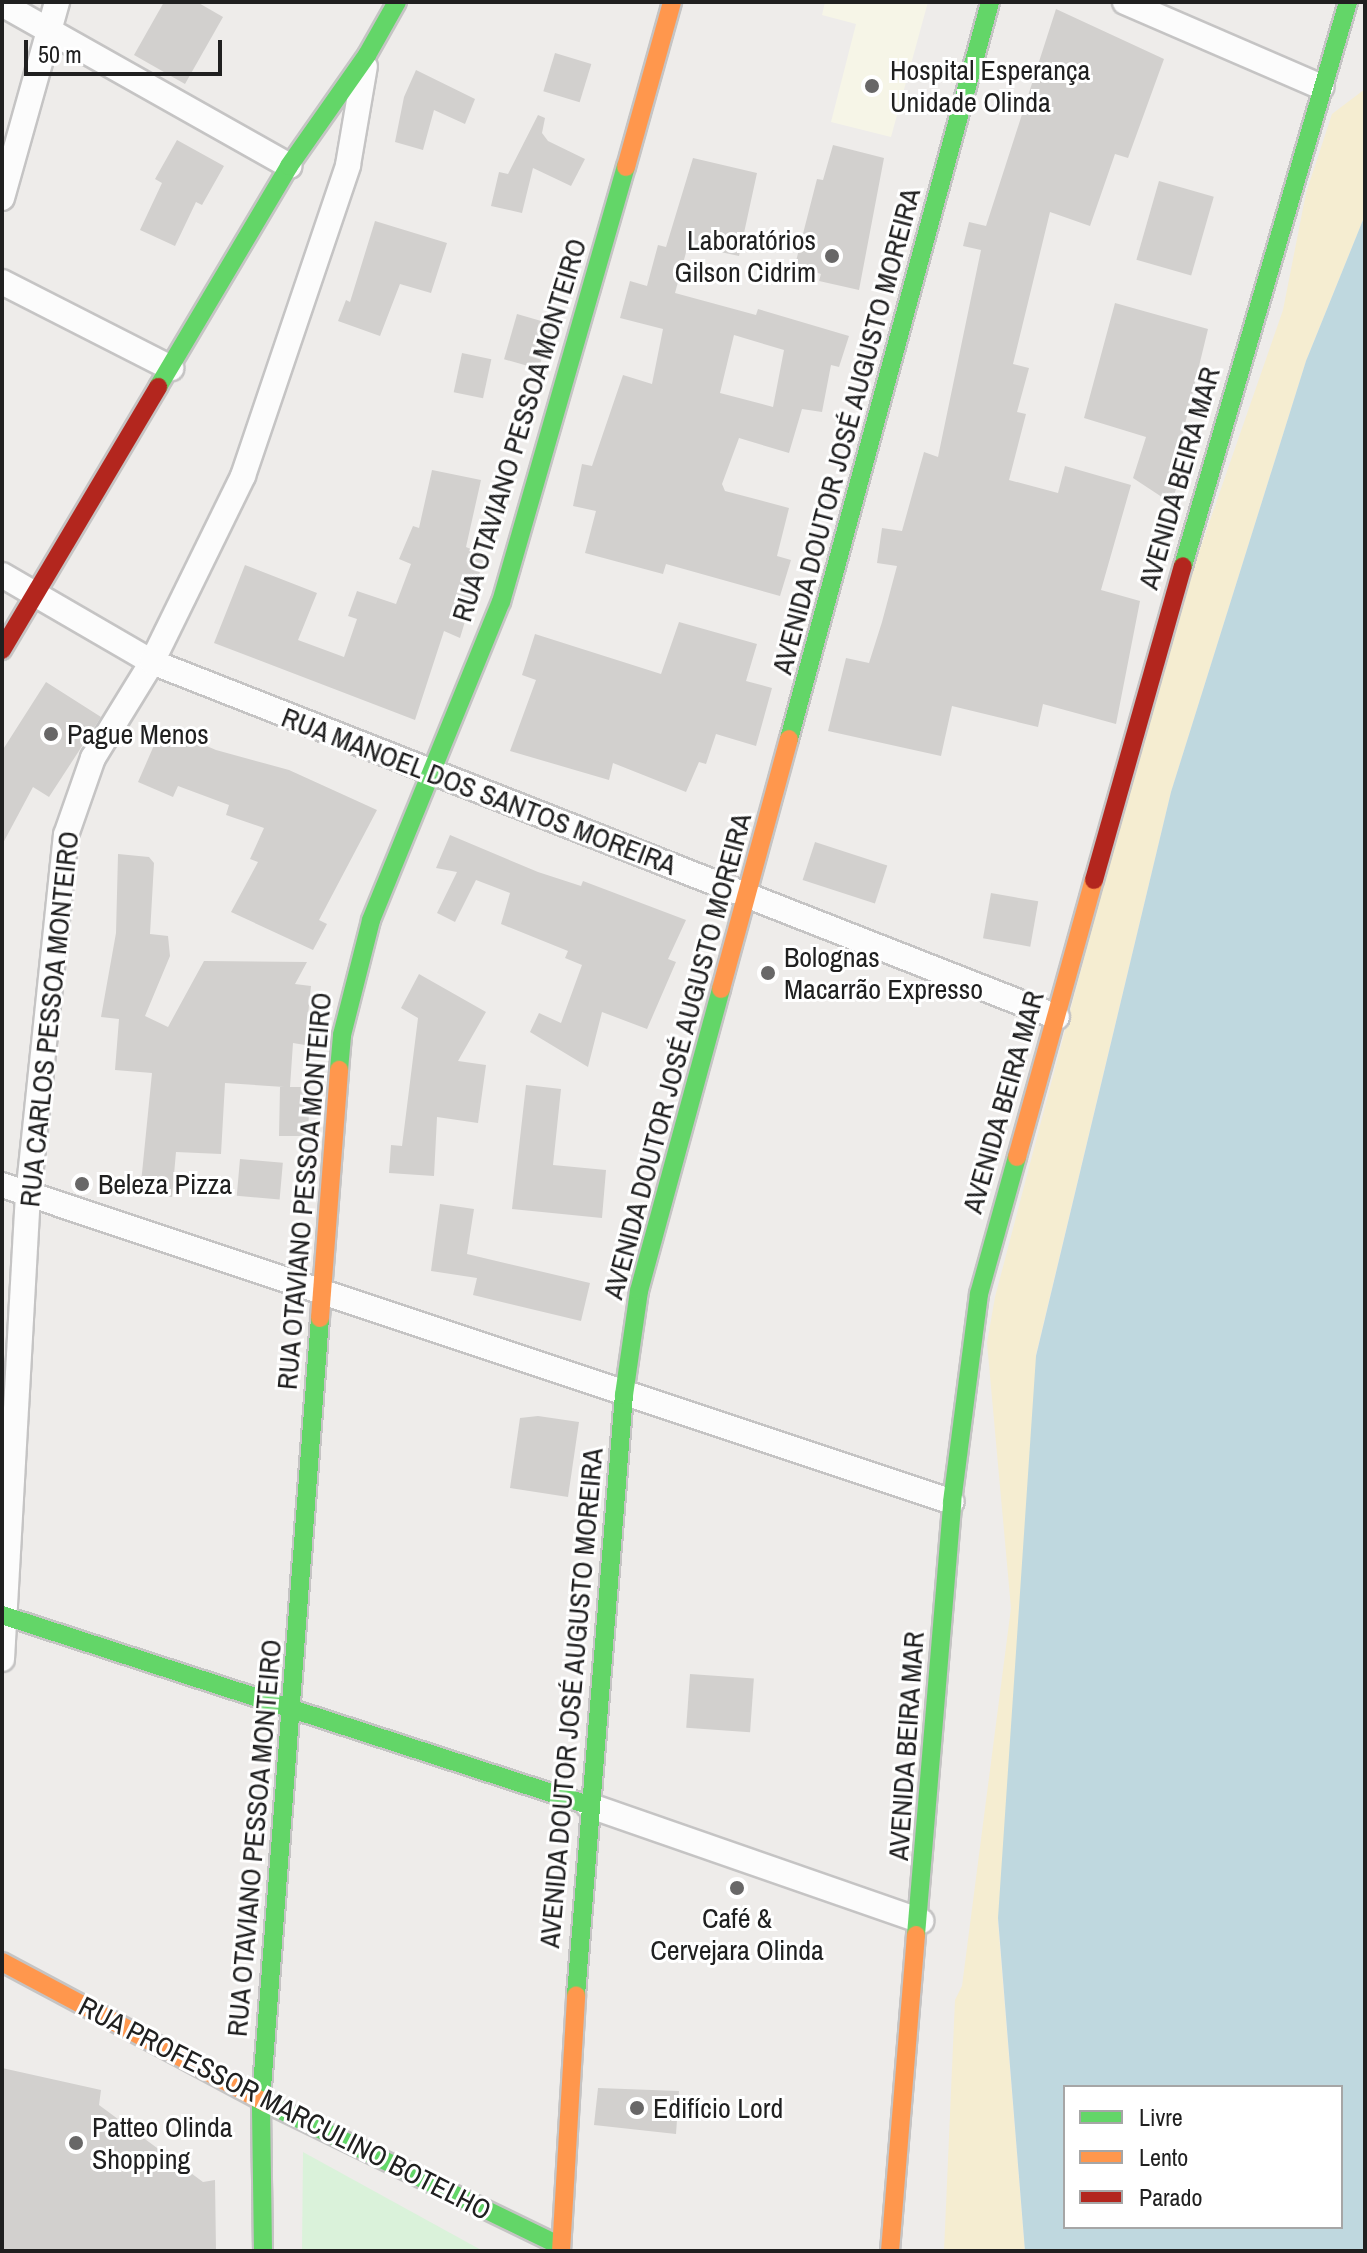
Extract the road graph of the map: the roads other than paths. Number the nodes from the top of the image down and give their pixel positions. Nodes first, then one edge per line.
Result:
1 (57, 2) edge
2 (397, 2) edge
3 (672, 2) edge
4 (990, 2) edge
5 (1125, 2) edge
6 (1348, 2) edge
7 (2, 4) edge
8 (50, 30) junction
9 (367, 55) junction
10 (1321, 87) junction
11 (289, 166) junction
12 (2, 198) edge
13 (2, 282) edge
14 (171, 368) junction
15 (2, 575) edge
16 (37, 593) junction
17 (2, 650) edge
18 (152, 662) junction
19 (432, 773) junction
20 (749, 897) junction
21 (1057, 1017) junction
22 (2, 1185) edge
23 (28, 1196) junction
24 (318, 1291) junction
25 (624, 1395) junction
26 (952, 1502) junction
27 (4, 1615) edge
28 (2, 1659) edge
29 (293, 1710) junction
30 (588, 1805) junction
31 (921, 1921) junction
32 (2, 1962) edge
33 (261, 2101) junction
34 (564, 2249) edge
35 (263, 2251) edge
36 (890, 2251) edge

1 - 8 street
2 - 9 main road
3 - 19 main road, RUA OTAVIANO PESSOA MONTEIRO
4 - 20 main road, AVENIDA DOUTOR JOSÉ AUGUSTO MOREIRA
5 - 10 street
6 - 10 main road, AVENIDA BEIRA MAR
7 - 8 street
8 - 11 street
8 - 12 street
9 - 11 main road
9 - 18 street, RUA CARLOS PESSOA MONTEIRO
10 - 21 main road, AVENIDA BEIRA MAR
11 - 14 main road
13 - 14 street
14 - 16 main road
15 - 16 street, RUA MANOEL DOS SANTOS MOREIRA
16 - 17 main road
16 - 18 street, RUA MANOEL DOS SANTOS MOREIRA
18 - 19 street, RUA MANOEL DOS SANTOS MOREIRA
18 - 23 street, RUA CARLOS PESSOA MONTEIRO
19 - 20 street, RUA MANOEL DOS SANTOS MOREIRA
19 - 24 main road, RUA OTAVIANO PESSOA MONTEIRO
20 - 21 street, RUA MANOEL DOS SANTOS MOREIRA
20 - 25 main road, AVENIDA DOUTOR JOSÉ AUGUSTO MOREIRA
21 - 26 main road, AVENIDA BEIRA MAR
22 - 23 street
23 - 24 street
23 - 27 street, RUA CARLOS PESSOA MONTEIRO
24 - 25 street
24 - 29 main road, RUA OTAVIANO PESSOA MONTEIRO
25 - 26 street
25 - 30 main road, AVENIDA DOUTOR JOSÉ AUGUSTO MOREIRA
26 - 31 main road, AVENIDA BEIRA MAR
27 - 28 street, RUA CARLOS PESSOA MONTEIRO
27 - 29 main road
29 - 30 main road
29 - 33 main road, RUA OTAVIANO PESSOA MONTEIRO
30 - 31 street
30 - 34 main road, AVENIDA DOUTOR JOSÉ AUGUSTO MOREIRA
31 - 36 main road, AVENIDA BEIRA MAR
32 - 33 main road, RUA PROFESSOR MARCULINO BOTELHO
33 - 34 main road, RUA PROFESSOR MARCULINO BOTELHO
33 - 35 main road, RUA OTAVIANO PESSOA MONTEIRO

